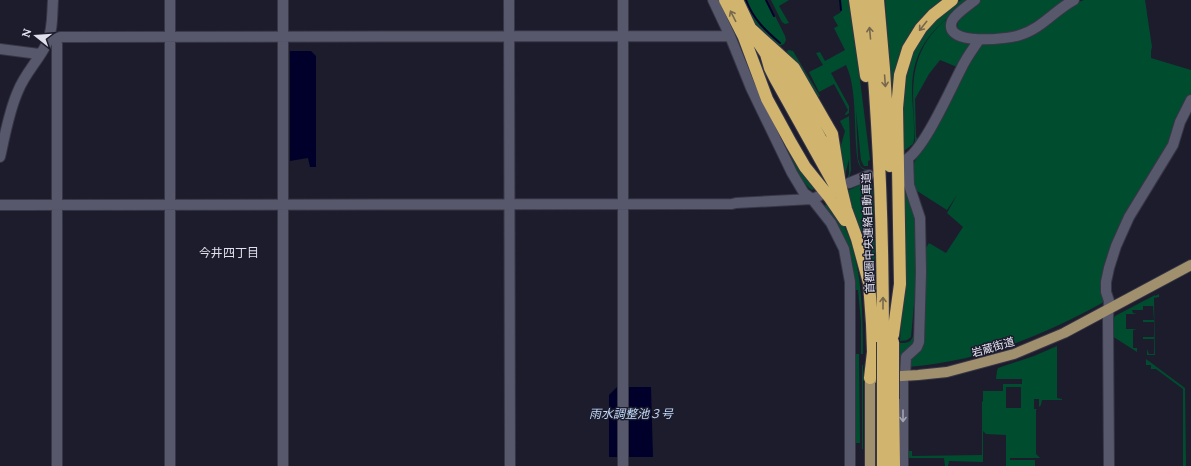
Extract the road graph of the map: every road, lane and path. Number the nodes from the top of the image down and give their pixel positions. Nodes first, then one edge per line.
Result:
1 (53, 0) edge
2 (170, 0) edge
3 (283, 0) edge
4 (509, 0) edge
5 (623, 0) edge
6 (713, 0) edge
7 (725, 0) edge
8 (737, 0) edge
9 (855, 0) edge
10 (867, 0) edge
11 (878, 0) edge
12 (952, 0) edge
13 (975, 0) edge
14 (1074, 0) edge
15 (750, 32) junction
16 (730, 36) junction
17 (283, 37) junction
18 (510, 37) junction
19 (623, 37) junction
20 (52, 38) junction
21 (170, 38) junction
22 (979, 40) junction
23 (0, 49) edge
24 (771, 49) junction
25 (39, 54) junction
26 (1191, 100) edge
27 (0, 157) edge
28 (838, 171) junction
29 (869, 175) dead end
30 (845, 184) junction
31 (820, 198) junction
32 (510, 204) junction
33 (880, 204) junction
34 (0, 205) edge
35 (57, 205) junction
36 (170, 205) junction
37 (283, 205) junction
38 (624, 205) junction
39 (846, 209) junction
40 (1191, 265) edge
41 (1108, 310) junction
42 (890, 340) junction
43 (904, 376) junction
44 (870, 378) junction
45 (57, 466) edge
46 (170, 466) edge
47 (283, 466) edge
48 (510, 466) edge
49 (623, 466) edge
50 (850, 466) edge
51 (870, 466) edge
52 (883, 466) edge
53 (894, 466) edge
54 (902, 466) edge
55 (1109, 466) edge

1 - 20 street
2 - 21 street
3 - 17 street
4 - 18 street
5 - 19 street
6 - 16 street
15 -> 7 highway
8 - 15 highway
9 - 33 highway
33 -> 10 highway, 首都圏中央連絡自動車道
11 -> 42 highway, 首都圏中央連絡自動車道
12 -> 42 highway
13 - 22 street
14 - 22 street
15 - 24 highway
15 - 31 highway
15 - 31 highway
15 - 39 highway
16 - 19 street
16 - 31 street
17 - 18 street
17 - 21 street
17 - 37 street
18 - 19 street
18 - 32 street
19 - 38 street
20 - 21 street
20 - 25 street
20 - 35 street
21 - 36 street
22 - 43 street
23 - 25 street
24 - 28 highway
24 - 28 highway
24 - 30 highway
25 - 27 street
26 - 41 street
28 - 30 highway
29 - 30 street
30 - 39 highway
31 - 38 street
31 - 44 highway
31 - 50 street
32 - 37 street
32 - 38 street
32 - 48 street
42 -> 33 highway, 首都圏中央連絡自動車道
34 - 35 street
35 - 36 street
35 - 45 street
36 - 37 street
36 - 46 street
37 - 47 street
38 - 49 street
39 - 44 highway
40 - 41 main road, 岩蔵街道
41 - 43 main road, 岩蔵街道
41 - 55 street
42 - 52 highway, 首都圏中央連絡自動車道, bridge
42 - 53 highway, 首都圏中央連絡自動車道, bridge
43 - 44 main road, 岩蔵街道
43 -> 54 street
44 - 51 main road

